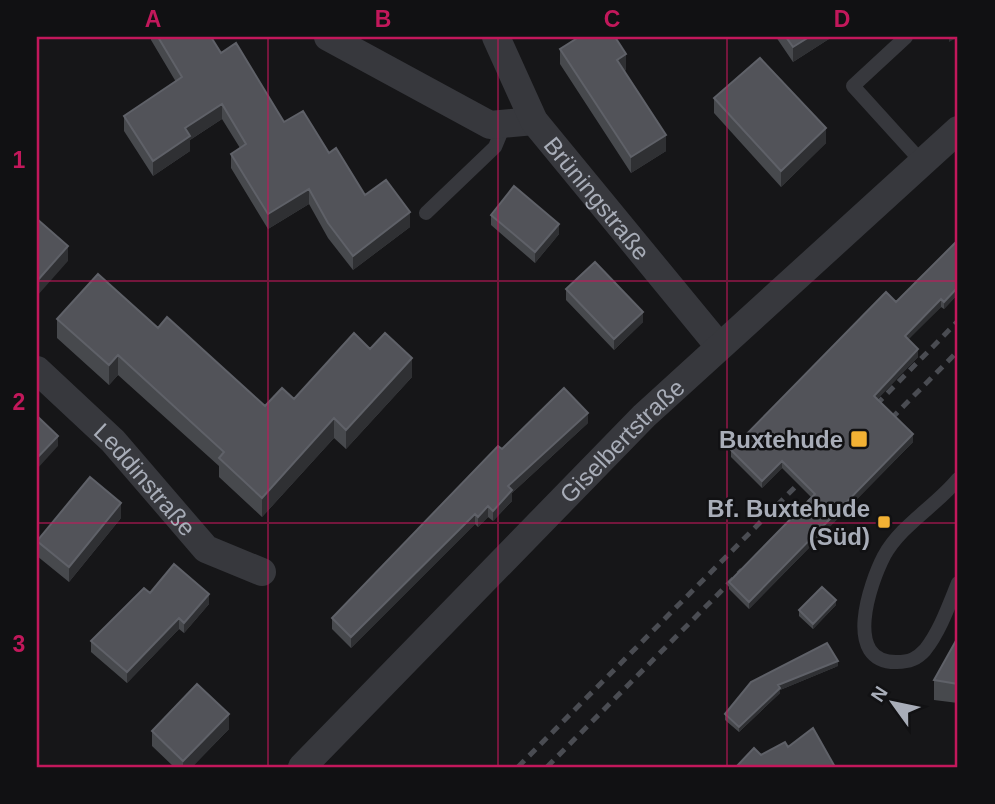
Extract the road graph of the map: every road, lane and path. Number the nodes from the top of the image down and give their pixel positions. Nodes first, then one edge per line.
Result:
1 (328, 37) edge
2 (496, 37) edge
3 (906, 37) edge
4 (534, 121) junction
5 (505, 124) junction
6 (958, 130) edge
7 (922, 162) junction
8 (426, 213) dead end
9 (719, 346) junction
10 (37, 370) edge
11 (958, 479) edge
12 (262, 572) dead end
13 (958, 583) edge
14 (302, 767) edge

1 - 5 street
2 - 4 street, Brüningstraße
3 - 7 lane
4 - 5 street
4 - 9 street, Brüningstraße
5 - 8 lane
6 - 7 street, Giselbertstraße
7 - 9 street, Giselbertstraße
9 - 14 street, Giselbertstraße
10 - 12 street, Leddinstraße
11 - 13 lane

